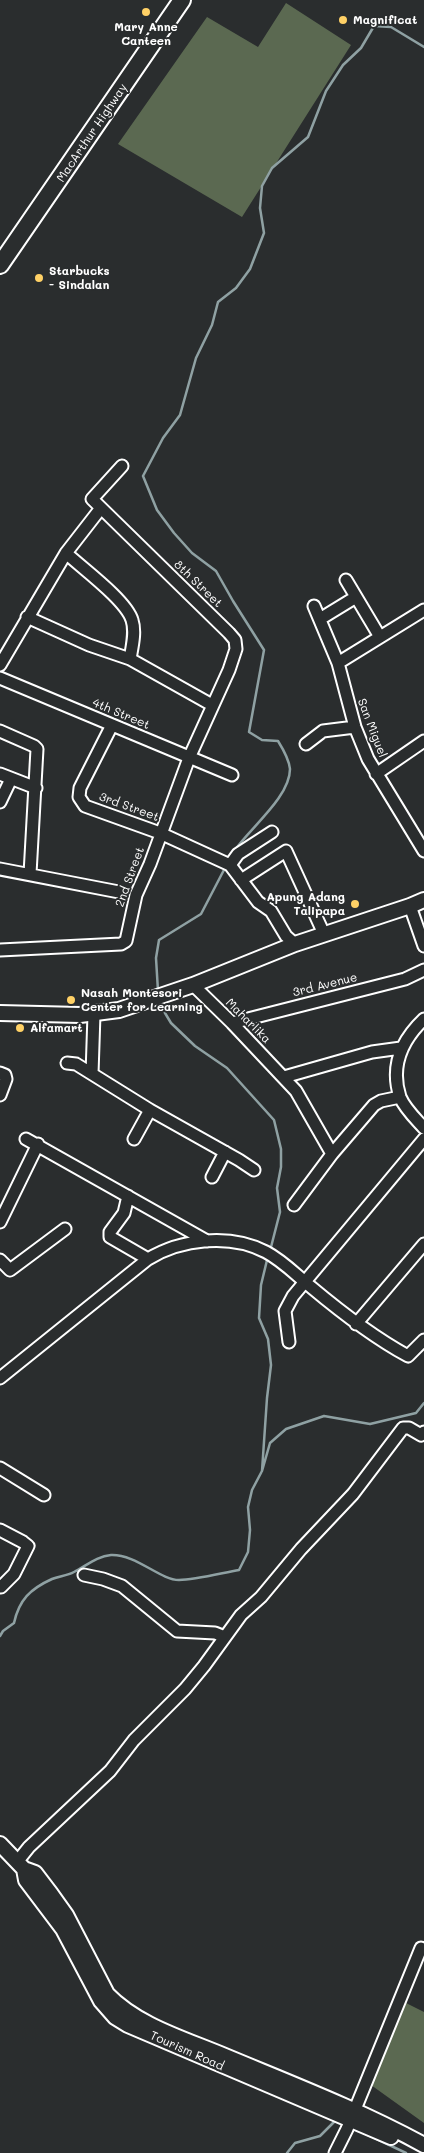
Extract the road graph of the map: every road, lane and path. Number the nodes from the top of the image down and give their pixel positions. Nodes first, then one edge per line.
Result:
1 (182, 0) edge
2 (0, 265) edge
3 (122, 466) dead end
4 (101, 508) junction
5 (66, 553) junction
6 (346, 580) dead end
7 (356, 597) junction
8 (314, 606) dead end
9 (424, 610) edge
10 (27, 617) junction
11 (320, 619) junction
12 (380, 636) junction
13 (130, 659) junction
14 (338, 663) junction
15 (0, 665) edge
16 (0, 678) edge
17 (212, 705) junction
18 (112, 725) junction
19 (355, 727) junction
20 (0, 731) edge
21 (424, 741) edge
22 (306, 744) dead end
23 (189, 758) junction
24 (0, 774) edge
25 (376, 774) junction
26 (232, 775) dead end
27 (11, 779) junction
28 (36, 788) junction
29 (0, 802) edge
30 (272, 832) dead end
31 (160, 833) junction
32 (424, 851) edge
33 (225, 863) junction
34 (0, 869) edge
35 (30, 874) junction
36 (241, 880) junction
37 (119, 892) dead end
38 (424, 900) edge
39 (410, 906) junction
40 (324, 934) junction
41 (295, 944) junction
42 (424, 946) edge
43 (0, 947) edge
44 (424, 970) edge
45 (193, 985) junction
46 (0, 1013) edge
47 (94, 1014) junction
48 (424, 1019) edge
49 (232, 1023) junction
50 (401, 1048) junction
51 (67, 1063) dead end
52 (0, 1073) edge
53 (92, 1074) junction
54 (284, 1077) junction
55 (0, 1095) edge
56 (400, 1097) junction
57 (150, 1110) junction
58 (424, 1128) edge
59 (26, 1138) dead end
60 (134, 1139) dead end
61 (424, 1139) edge
62 (38, 1144) junction
63 (225, 1152) junction
64 (332, 1154) junction
65 (254, 1170) dead end
66 (212, 1177) dead end
67 (128, 1196) junction
68 (294, 1205) dead end
69 (0, 1222) edge
70 (65, 1229) dead end
71 (207, 1241) junction
72 (424, 1244) edge
73 (148, 1259) junction
74 (0, 1260) edge
75 (304, 1281) junction
76 (356, 1324) junction
77 (424, 1340) edge
78 (290, 1342) dead end
79 (0, 1378) edge
80 (424, 1432) edge
81 (0, 1468) edge
82 (44, 1494) dead end
83 (0, 1530) edge
84 (84, 1576) dead end
85 (1, 1587) edge
86 (225, 1637) junction
87 (0, 1844) edge
88 (21, 1865) junction
89 (421, 1948) dead end
90 (350, 2120) junction
91 (424, 2145) edge
92 (335, 2153) edge
93 (420, 2153) edge

1 - 2 highway, MacArthur Highway
3 - 4 street, 8th Street
4 - 5 street
4 - 17 street, 8th Street
5 - 10 street
5 - 13 street
6 - 7 street
7 - 11 street
7 - 12 street
8 - 11 street, San Miguel
9 - 12 street
10 - 13 street
10 - 15 street
11 - 14 street, San Miguel
12 - 14 street
13 - 17 street
14 - 19 street, San Miguel
16 - 18 street, 4th Street
17 - 23 street, 2nd Street
18 - 23 street, 4th Street
18 - 31 street, 3rd Street
19 - 22 street
19 - 25 street, San Miguel
20 - 28 street
21 - 25 street
23 - 26 street, 4th Street
23 - 31 street, 2nd Street
24 - 27 street
25 - 32 street, San Miguel
27 - 28 street
27 - 29 street
28 - 35 street
30 - 33 street
31 - 33 street, 3rd Street
31 - 43 street, 2nd Street
33 - 36 street
34 - 35 street
35 - 37 street
36 - 40 street
36 - 41 street
38 - 39 main road
39 - 40 main road
39 - 42 street
40 - 41 main road
41 - 45 main road
44 - 49 street, 3rd Avenue
45 - 47 main road
45 - 49 street, Maharlika
46 - 47 main road
47 - 53 street
48 - 50 street
49 - 54 street, Maharlika
50 - 54 street
50 - 56 street
51 - 53 street
52 - 55 street
53 - 57 street
54 - 64 street, Maharlika
56 - 58 street
56 - 64 street
57 - 60 street
57 - 63 street
59 - 62 street
61 - 75 street
62 - 67 street
62 - 69 street
63 - 65 street
63 - 66 street
64 - 68 street
67 - 71 street
67 - 73 street
70 - 74 street
71 - 73 street
71 - 75 street
72 - 76 street
73 - 79 street
75 - 76 street
75 - 78 street
76 - 77 street
80 - 86 street
81 - 82 street
83 - 85 street
84 - 86 street
86 - 88 street
87 - 88 main road, Tourism Road
88 - 90 main road, Tourism Road
89 - 90 street
90 - 91 main road, Tourism Road
90 - 92 street
90 - 93 main road, Tourism Road

